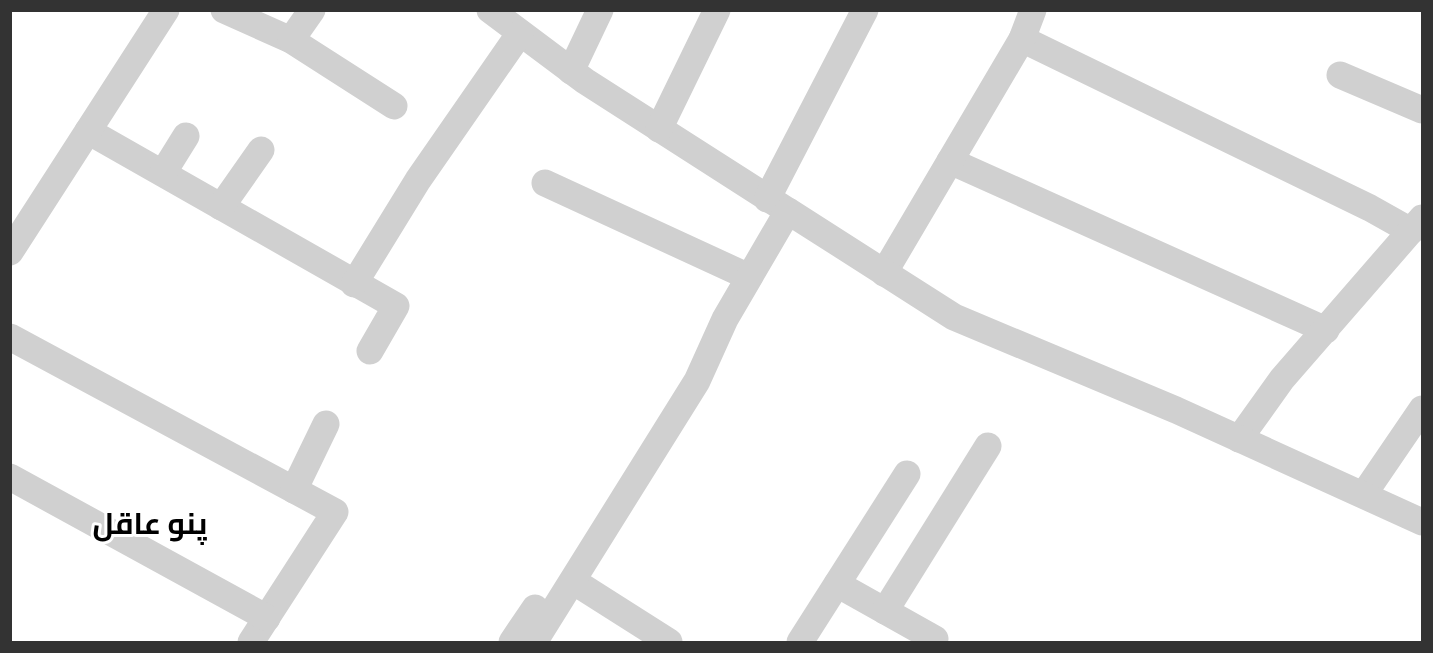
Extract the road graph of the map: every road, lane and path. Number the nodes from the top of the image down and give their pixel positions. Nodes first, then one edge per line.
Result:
1 (224, 10) edge
2 (312, 10) edge
3 (490, 10) edge
4 (600, 10) edge
5 (717, 10) edge
6 (865, 10) edge
7 (1033, 10) edge
8 (157, 14) edge
9 (520, 33) junction
10 (1022, 39) junction
11 (291, 40) junction
12 (571, 71) junction
13 (1340, 75) dead end
14 (394, 106) dead end
15 (1422, 110) edge
16 (659, 129) junction
17 (88, 130) junction
18 (186, 136) dead end
19 (261, 150) dead end
20 (950, 161) junction
21 (163, 174) junction
22 (545, 183) dead end
23 (777, 205) junction
24 (221, 207) junction
25 (1417, 224) edge
26 (10, 252) edge
27 (884, 273) junction
28 (749, 277) junction
29 (354, 284) junction
30 (725, 319) junction
31 (1326, 330) junction
32 (10, 337) edge
33 (370, 351) dead end
34 (1422, 409) edge
35 (326, 424) dead end
36 (1239, 439) junction
37 (988, 446) dead end
38 (907, 474) dead end
39 (10, 477) edge
40 (294, 490) junction
41 (1364, 495) junction
42 (1422, 522) edge
43 (573, 581) junction
44 (837, 584) junction
45 (885, 611) junction
46 (267, 618) junction
47 (935, 639) dead end
48 (251, 642) edge
49 (512, 642) edge
50 (534, 642) edge
51 (669, 642) edge
52 (800, 642) edge

1 - 11 street
2 - 11 street
3 - 9 street
4 - 12 street
5 - 16 street
6 - 23 street
7 - 10 street
8 - 17 street
9 - 12 street
9 - 29 street
10 - 20 street
10 - 25 street
11 - 14 street
12 - 16 street
13 - 15 street
16 - 23 street
17 - 21 street
17 - 26 street
18 - 21 street
19 - 24 street
20 - 27 street
20 - 31 street
21 - 24 street
22 - 28 street
23 - 27 street
23 - 28 street
24 - 29 street
25 - 31 street
27 - 36 street
28 - 30 street
29 - 33 street
30 - 43 street
30 - 49 street
31 - 36 street
32 - 40 street
34 - 41 street
35 - 40 street
36 - 41 street
37 - 45 street
38 - 44 street
39 - 46 street
40 - 46 street
41 - 42 street
43 - 50 street
43 - 51 street
44 - 45 street
44 - 52 street
45 - 47 street
46 - 48 street

